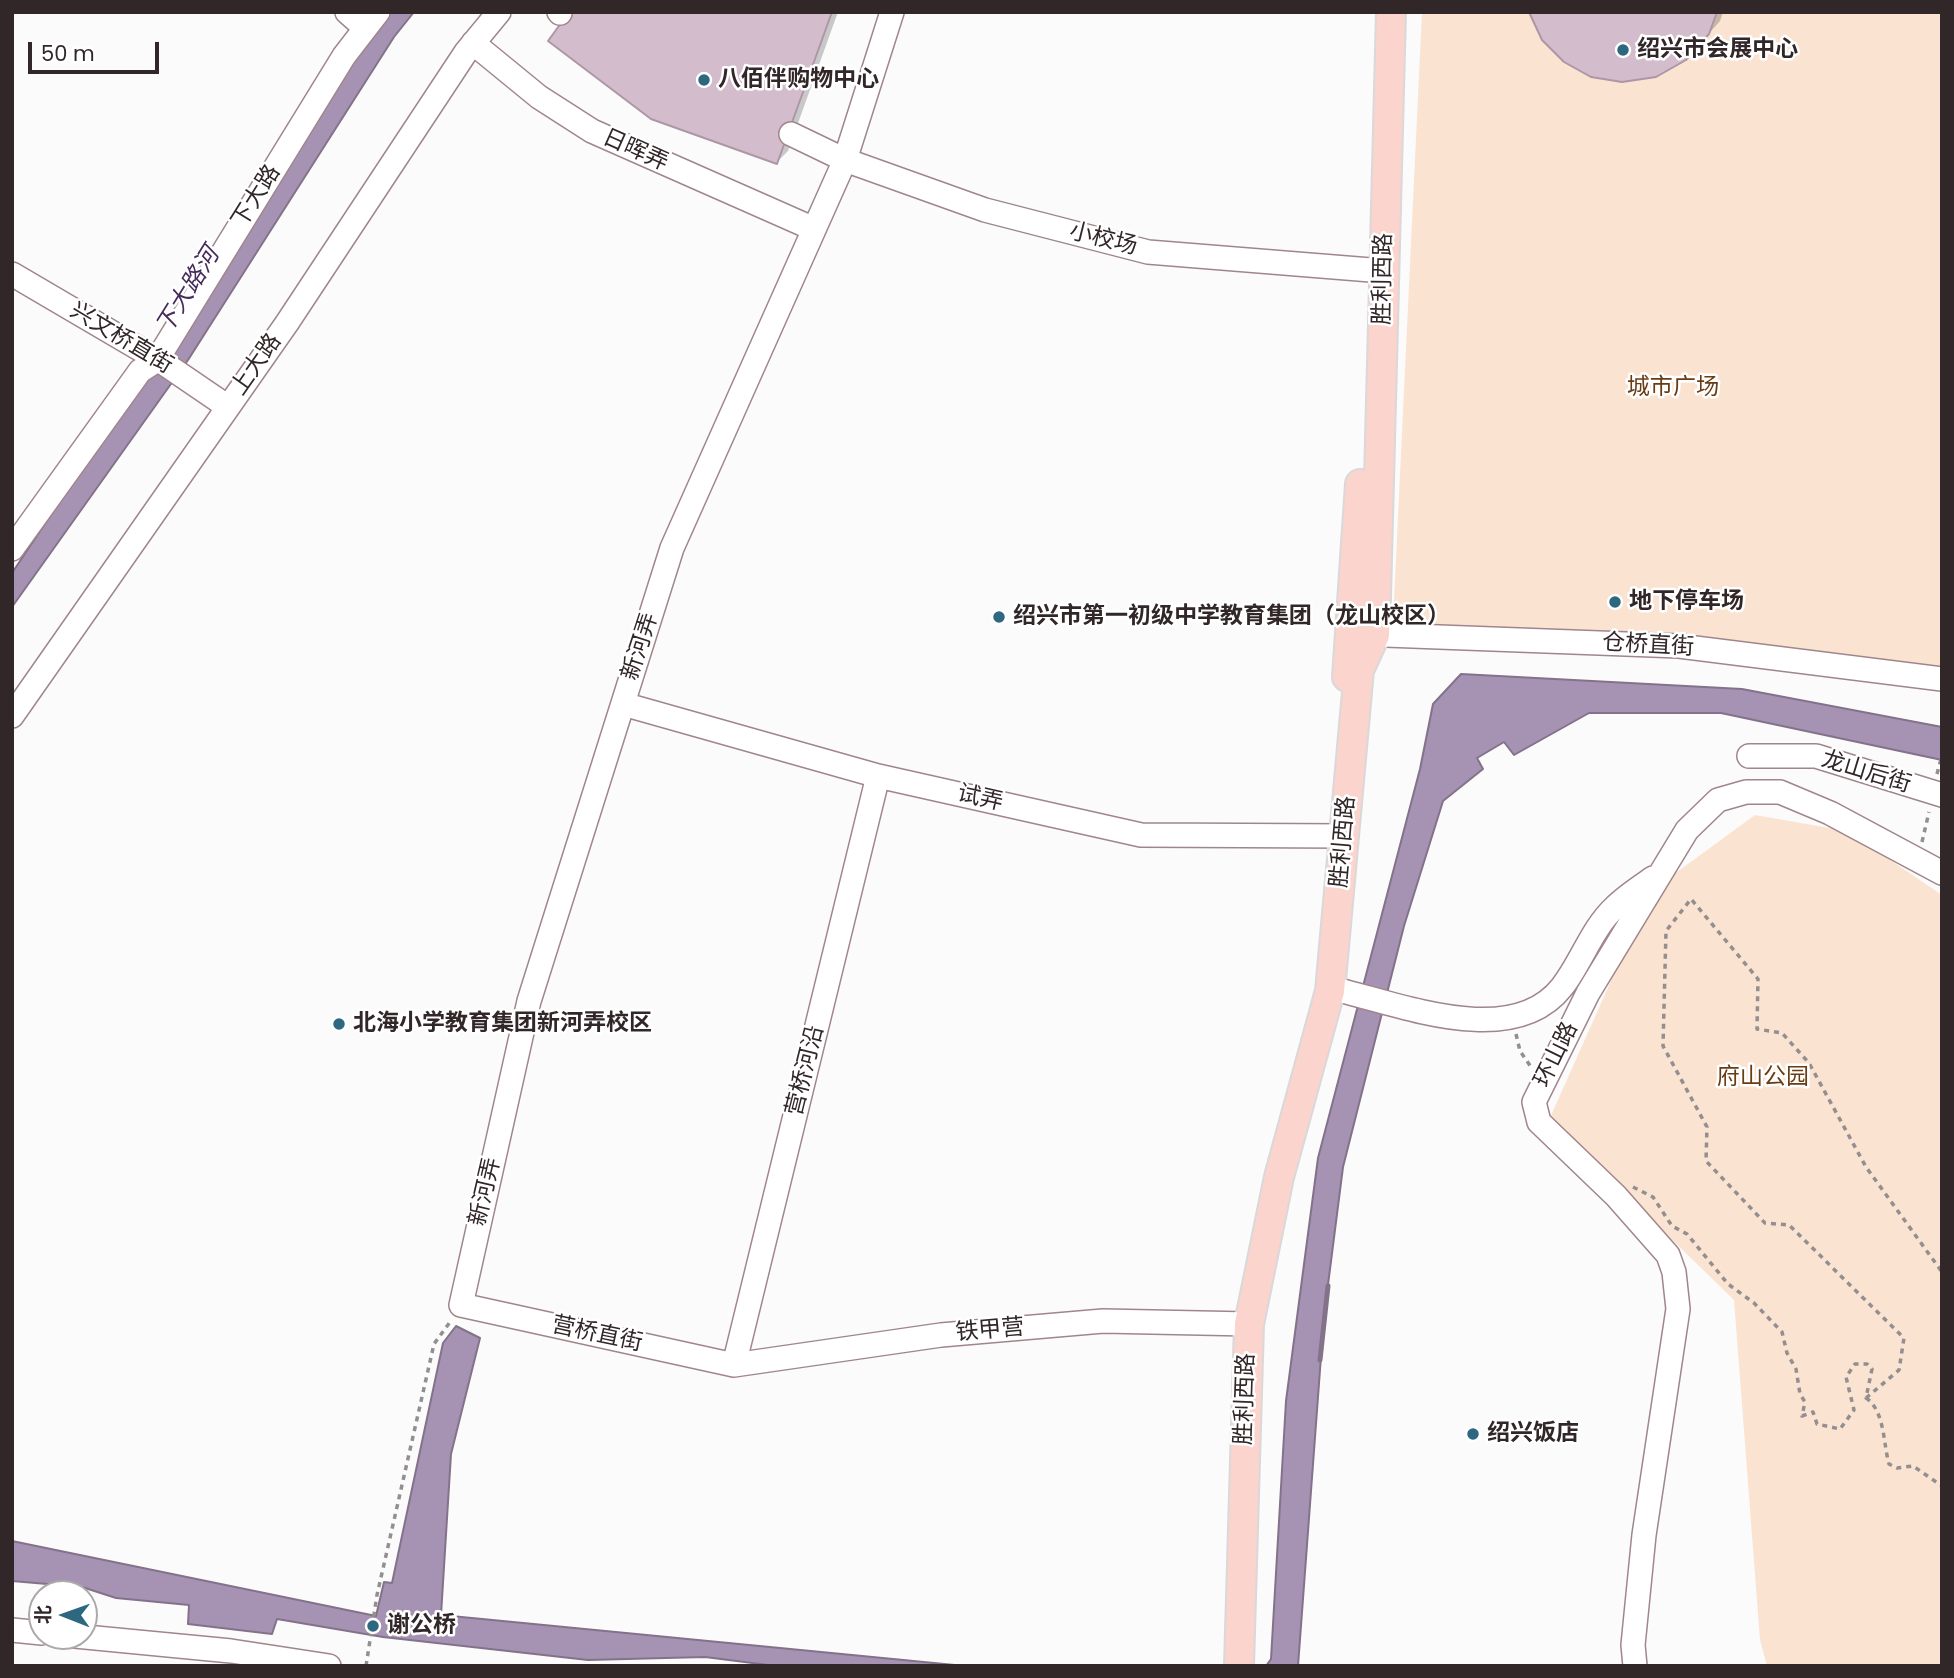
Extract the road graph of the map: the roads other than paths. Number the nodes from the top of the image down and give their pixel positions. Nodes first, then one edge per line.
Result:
1 (347, 12) edge
2 (499, 12) edge
3 (892, 12) edge
4 (1375, 12) edge
5 (1391, 12) edge
6 (371, 20) edge
7 (473, 43) junction
8 (790, 134) dead end
9 (845, 160) junction
10 (814, 229) junction
11 (1371, 270) junction
12 (12, 274) edge
13 (159, 361) junction
14 (228, 407) junction
15 (12, 549) edge
16 (1364, 635) junction
17 (1942, 679) edge
18 (623, 705) junction
19 (12, 716) edge
20 (1749, 756) dead end
21 (878, 776) junction
22 (1937, 795) edge
23 (1339, 836) junction
24 (1664, 869) junction
25 (1942, 873) edge
26 (1343, 990) junction
27 (461, 1306) joint
28 (1242, 1323) junction
29 (734, 1365) junction
30 (98, 1638) edge
31 (329, 1666) edge
32 (1224, 1666) edge
33 (1239, 1666) edge
34 (1635, 1666) edge

1 - 6 street
2 - 7 street, 上大路
3 - 9 street, 新河弄
4 - 11 main road, 胜利西路
5 - 16 main road, 胜利西路
6 - 13 street, 下大路
7 - 10 street, 日晖弄
7 - 14 street, 上大路
8 - 9 street, 小校场
9 - 10 street, 新河弄
9 - 11 street, 小校场
10 - 18 street, 新河弄
11 - 16 main road, 胜利西路
12 - 13 street, 兴文桥直街
13 - 14 street, 兴文桥直街
13 - 15 street, 下大路
14 - 19 street, 上大路
16 - 17 street, 仓桥直街
16 - 23 main road, 胜利西路
18 - 21 street, 试弄
18 - 27 street, 新河弄
20 - 22 street, 龙山后街
21 - 23 street, 试弄
21 - 29 street, 营桥河沿
23 - 26 main road, 胜利西路
23 - 28 main road, 胜利西路
24 - 25 street, 环山路
24 - 26 street
24 - 34 street, 环山路
26 - 28 main road, 胜利西路
27 - 29 street, 营桥直街
28 - 29 street, 铁甲营
28 - 32 main road, 胜利西路
28 - 33 main road, 胜利西路
30 - 31 street

